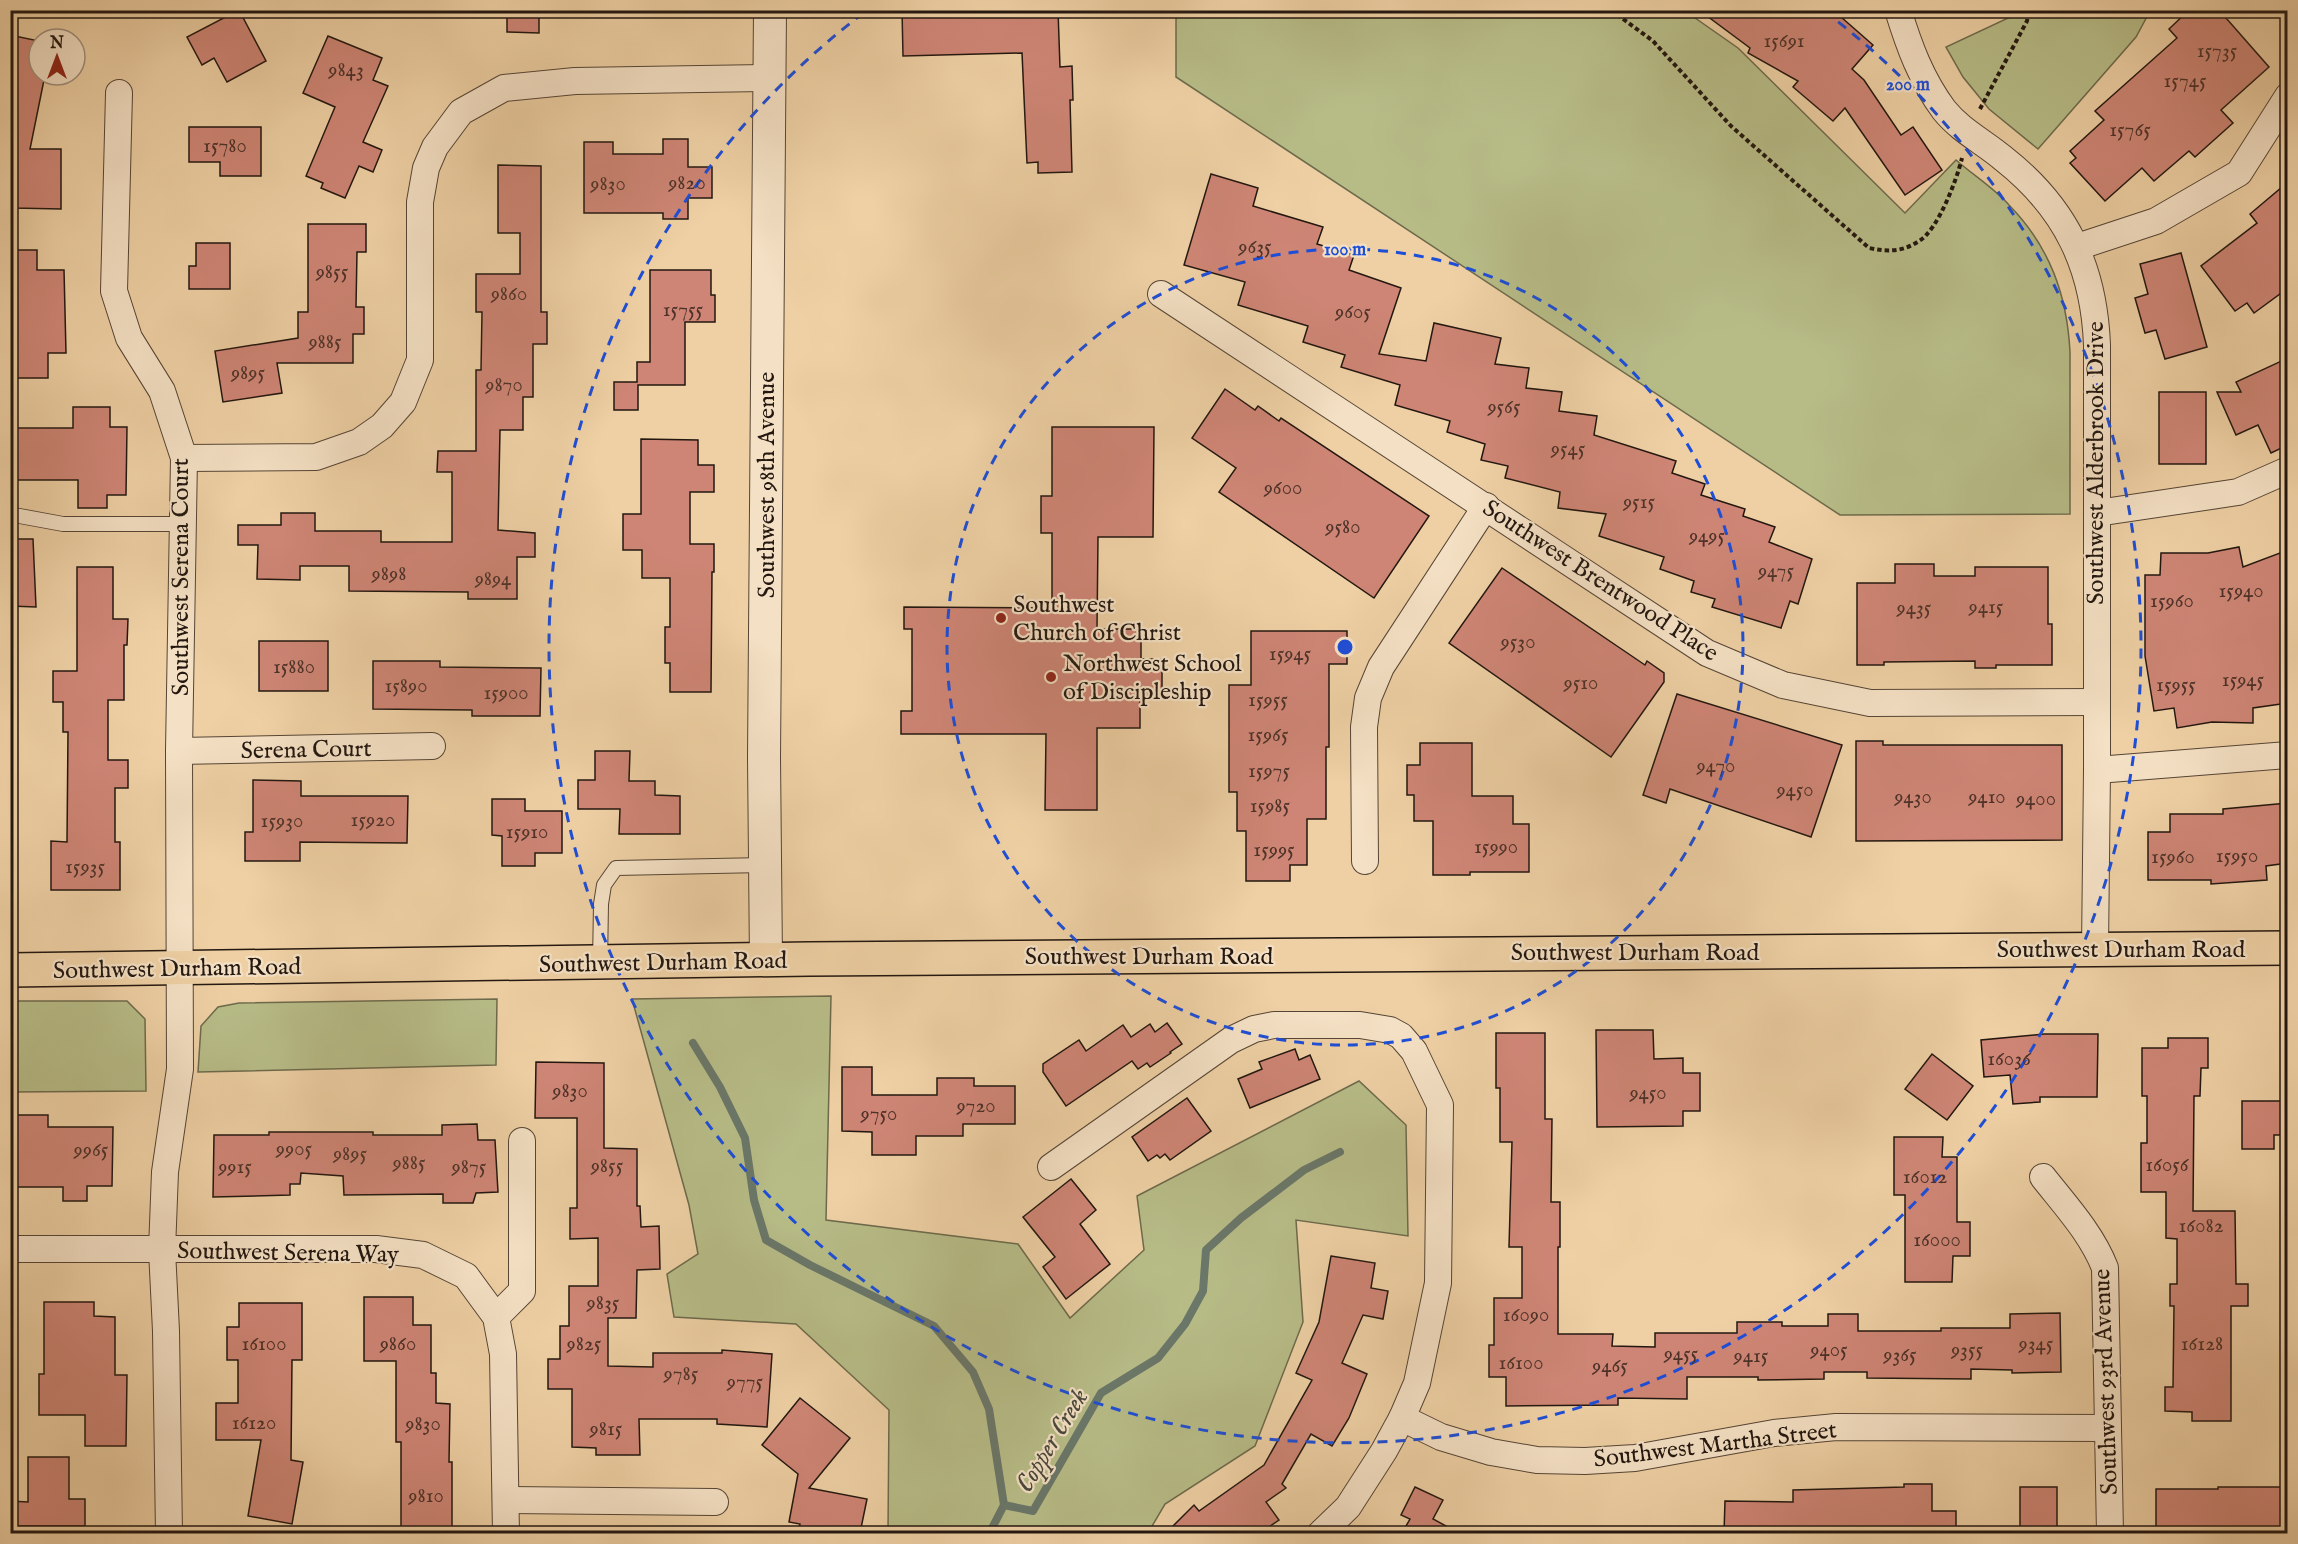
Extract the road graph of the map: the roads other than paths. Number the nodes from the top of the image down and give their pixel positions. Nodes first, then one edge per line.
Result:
1 (770, 10) edge
2 (1898, 10) edge
3 (770, 78) junction
4 (120, 93) dead end
5 (2288, 96) edge
6 (2077, 247) junction
7 (1161, 294) dead end
8 (184, 458) junction
9 (2288, 470) edge
10 (1486, 506) junction
11 (2097, 513) junction
12 (14, 515) dead end
13 (183, 524) junction
14 (2096, 702) junction
15 (432, 746) dead end
16 (179, 751) junction
17 (2288, 755) edge
18 (2097, 770) junction
19 (1365, 861) dead end
20 (765, 865) junction
21 (2288, 948) edge
22 (2095, 949) junction
23 (766, 960) junction
24 (600, 963) junction
25 (180, 968) junction
26 (10, 970) edge
27 (522, 1142) dead end
28 (1051, 1167) dead end
29 (2043, 1177) dead end
30 (10, 1249) edge
31 (162, 1250) junction
32 (496, 1317) junction
33 (1402, 1418) junction
34 (2108, 1428) junction
35 (506, 1500) junction
36 (715, 1503) dead end
37 (169, 1533) edge
38 (506, 1533) edge
39 (1320, 1533) edge
40 (2110, 1533) edge

1 - 3 street, Southwest 98th Avenue
2 - 6 street, Southwest Alderbrook Drive
3 - 8 street
3 - 20 street, Southwest 98th Avenue
4 - 8 street, Southwest Serena Court
5 - 6 street
6 - 11 street, Southwest Alderbrook Drive
7 - 10 street, Southwest Brentwood Place
8 - 13 street, Southwest Serena Court
9 - 11 street
10 - 14 street, Southwest Brentwood Place
10 - 19 street
11 - 14 street, Southwest Alderbrook Drive
12 - 13 lane
13 - 16 street, Southwest Serena Court
14 - 18 street, Southwest Alderbrook Drive
15 - 16 street, Serena Court
16 - 25 street, Southwest Serena Court
17 - 18 street
18 - 22 street, Southwest Alderbrook Drive
20 - 23 street, Southwest 98th Avenue
20 - 24 lane
21 - 22 main road, Southwest Durham Road
22 - 23 main road, Southwest Durham Road
23 - 24 main road, Southwest Durham Road
24 - 25 main road, Southwest Durham Road
25 - 26 main road, Southwest Durham Road
25 - 31 street, Southwest Serena Way
27 - 32 street
28 - 33 street
29 - 34 street, Southwest 93rd Avenue
30 - 31 street, Southwest Serena Way
31 - 32 street, Southwest Serena Way
31 - 37 street
32 - 35 street, Southwest Serena Way
33 - 34 street, Southwest Martha Street
33 - 39 street
34 - 40 street, Southwest 93rd Avenue
35 - 36 street
35 - 38 street, Southwest Serena Way

